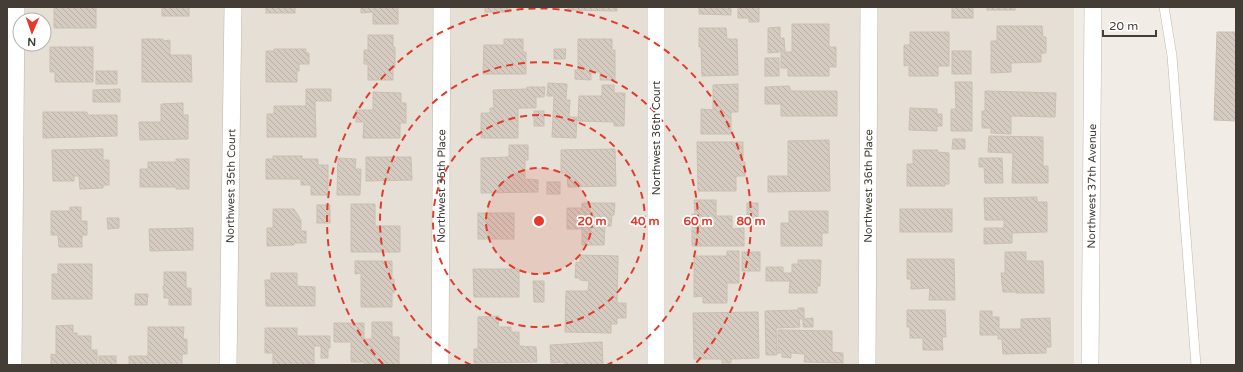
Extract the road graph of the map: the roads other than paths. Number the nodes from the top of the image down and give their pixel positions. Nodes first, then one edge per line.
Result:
1 (16, 7) edge
2 (233, 7) edge
3 (442, 7) edge
4 (656, 7) edge
5 (869, 7) edge
6 (1093, 7) edge
7 (1164, 7) edge
8 (13, 365) edge
9 (228, 365) edge
10 (440, 365) edge
11 (656, 365) edge
12 (867, 365) edge
13 (1090, 365) edge
14 (1196, 365) edge

1 - 8 street
2 - 9 street, Northwest 35th Court
3 - 10 street, Northwest 35th Place
4 - 11 street, Northwest 36th Court
5 - 12 street, Northwest 36th Place
6 - 13 street, Northwest 37th Avenue
7 - 14 lane

